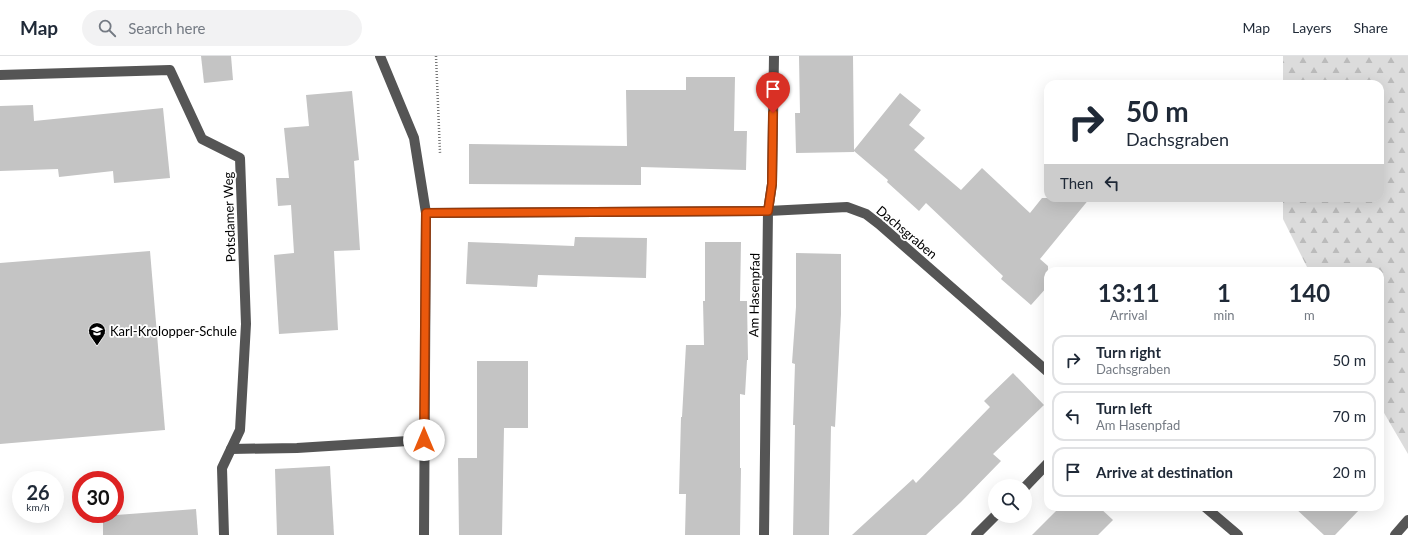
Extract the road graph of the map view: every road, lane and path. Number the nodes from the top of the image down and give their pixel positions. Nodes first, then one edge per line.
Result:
1 (380, 56) edge
2 (436, 56) edge
3 (774, 56) edge
4 (0, 75) edge
5 (440, 158) dead end
6 (768, 211) junction
7 (426, 213) junction
8 (1044, 368) edge
9 (424, 440) junction
10 (231, 449) junction
11 (1044, 467) edge
12 (1032, 480) edge
13 (1210, 511) edge
14 (1408, 520) edge
15 (988, 523) edge
16 (224, 535) edge
17 (424, 535) edge
18 (764, 535) edge
19 (976, 535) edge
20 (1238, 535) edge
21 (1395, 535) edge

1 - 7 street
2 - 5 path
3 - 6 street, Am Hasenpfad
4 - 10 street, Potsdamer Weg
6 - 7 street, Dachsgraben
6 - 8 street, Dachsgraben
6 - 18 street, Am Hasenpfad
7 - 9 street
9 - 10 street
9 - 17 street
10 - 16 street, Potsdamer Weg
11 - 12 street
13 - 20 street
14 - 21 street
15 - 19 street

